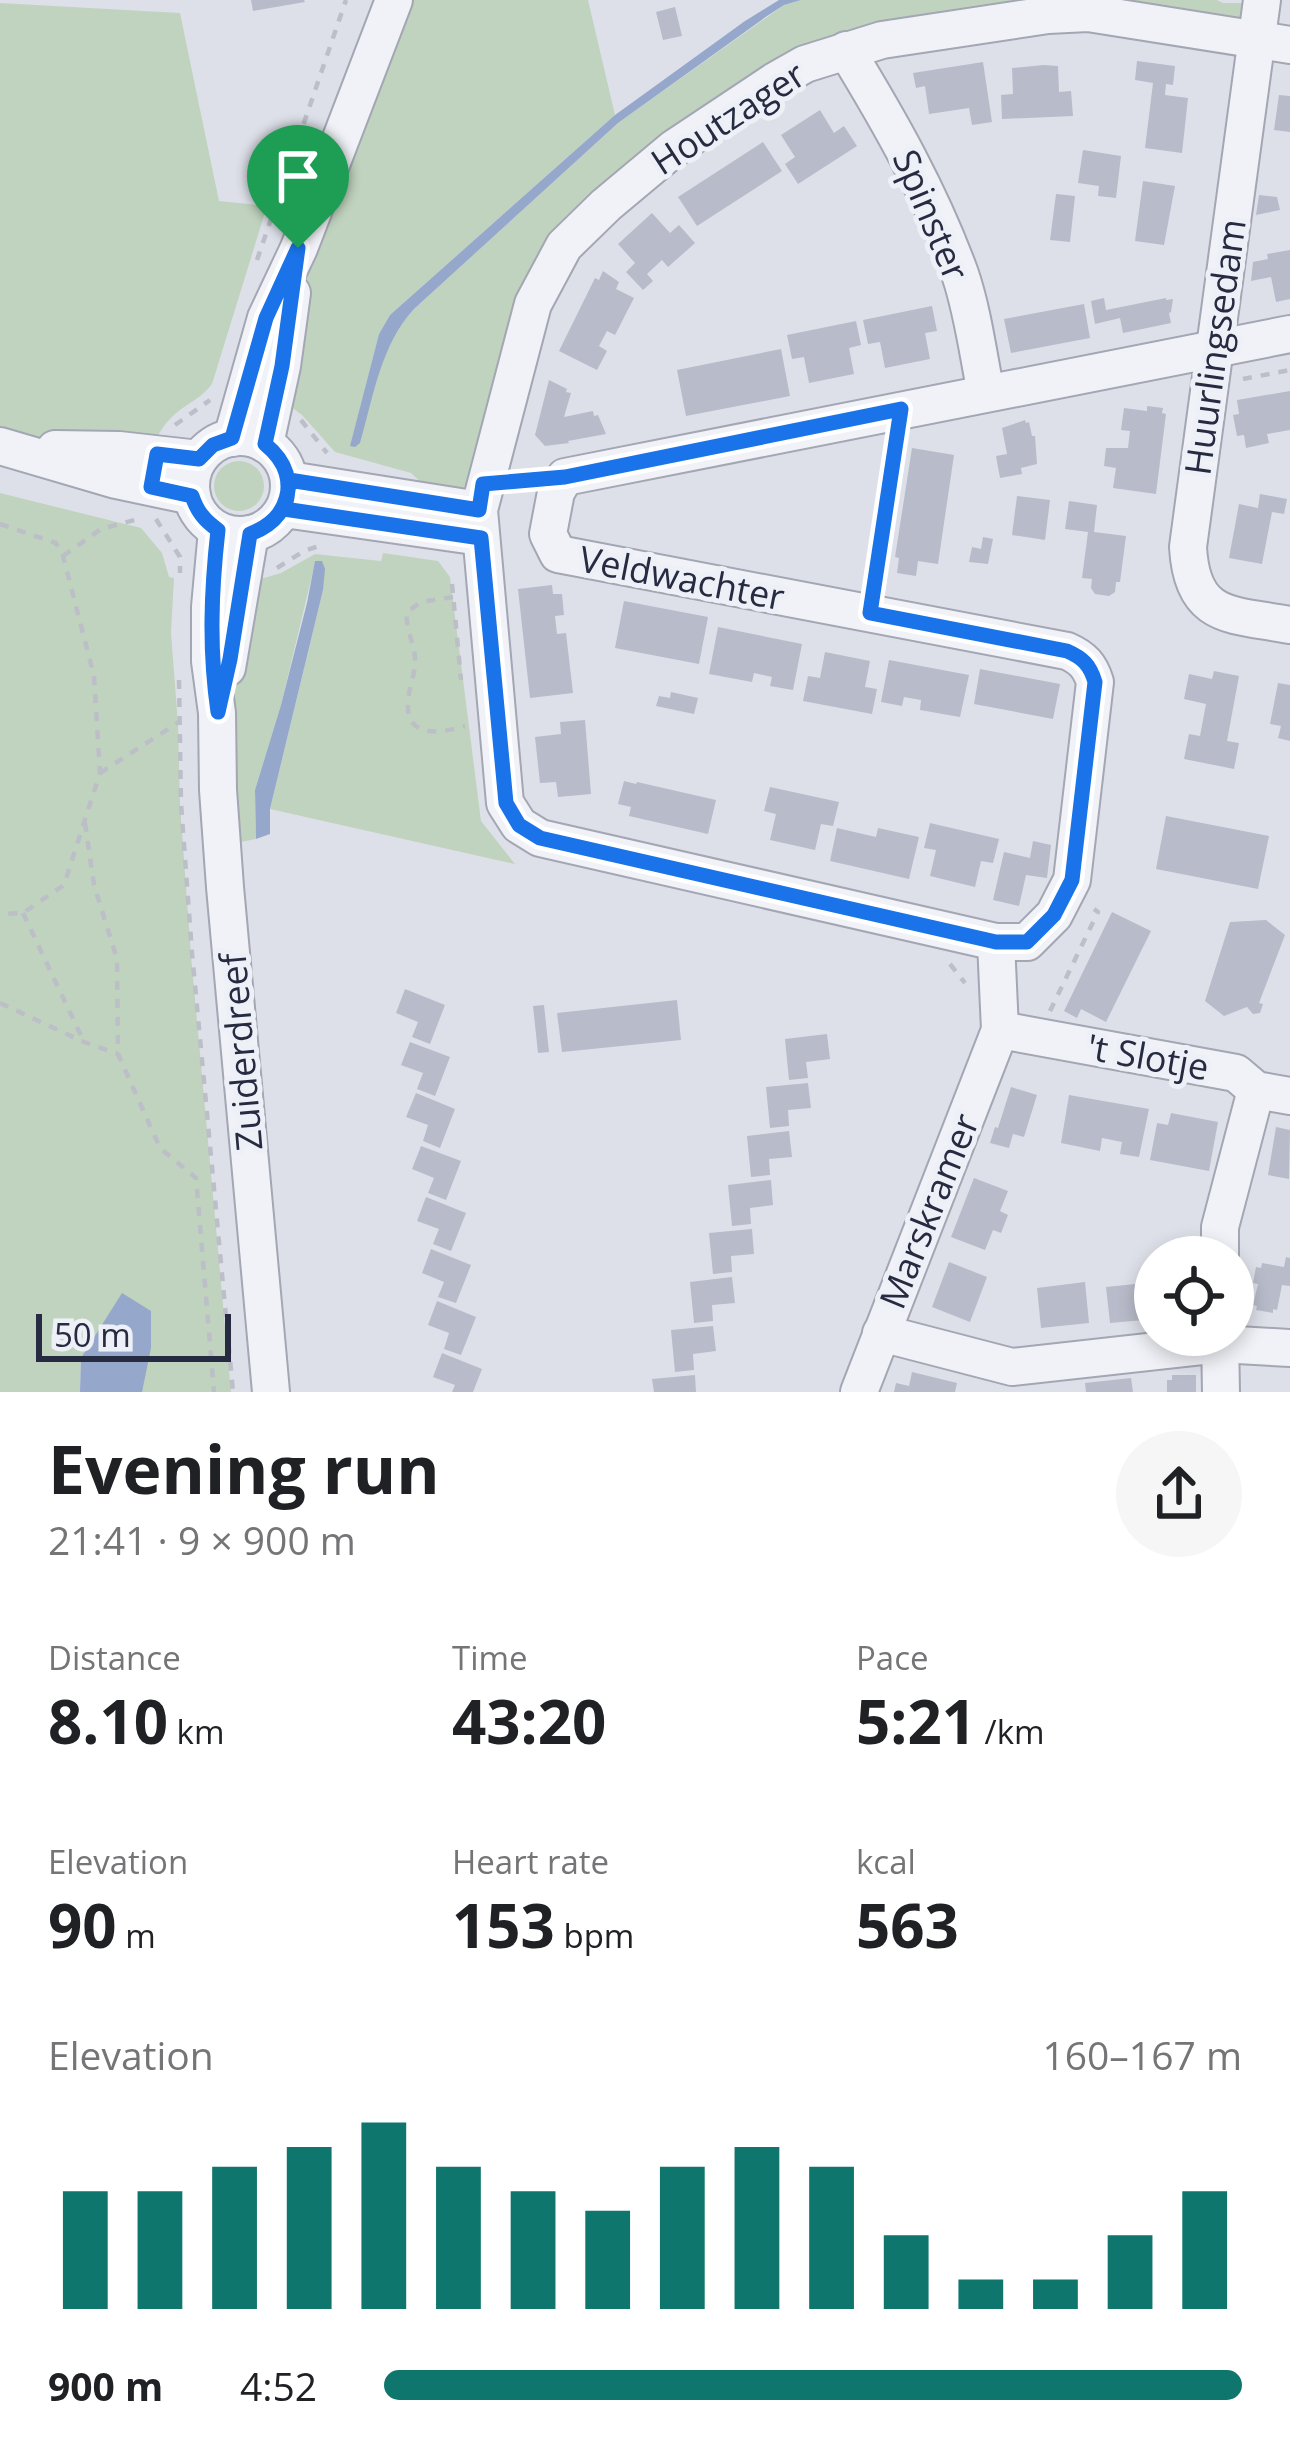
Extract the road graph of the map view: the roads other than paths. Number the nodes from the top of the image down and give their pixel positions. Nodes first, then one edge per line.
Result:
1 (394, 0) edge
2 (1262, 0) edge
3 (1273, 42) edge
4 (846, 50) junction
5 (1290, 334) edge
6 (1216, 349) junction
7 (986, 393) junction
8 (249, 441) junction
9 (8, 447) edge
10 (199, 459) junction
11 (154, 485) junction
12 (286, 495) junction
13 (192, 496) junction
14 (480, 524) junction
15 (234, 532) junction
16 (1290, 625) edge
17 (996, 942) junction
18 (1000, 1030) junction
19 (1273, 1093) edge
20 (1220, 1236) edge
21 (881, 1333) junction
22 (1254, 1344) edge
23 (1290, 1348) edge
24 (1134, 1351) edge
25 (1220, 1356) edge
26 (271, 1392) edge
27 (859, 1392) edge
28 (1221, 1392) edge

1 - 8 street
2 - 3 street, Huurlingsedam
3 - 4 street, Houtzager
3 - 6 street, Huurlingsedam
4 - 7 street, Spinster
4 - 14 street, Houtzager
5 - 6 street, Veldwachter
6 - 7 street, Veldwachter
6 - 16 street, Huurlingsedam
7 - 17 street, Veldwachter
8 - 10 street
8 - 12 street
9 - 11 street
10 - 11 street
10 - 13 street
11 - 13 street
12 - 14 street
12 - 15 street
13 - 15 street
14 - 17 street, Houtzager
15 - 26 street, Zuiderdreef
17 - 18 street
18 - 19 street, 't Slotje
18 - 21 street, Marskramer
19 - 20 street
21 - 24 street
21 - 27 street, Marskramer
22 - 23 street
25 - 28 street

